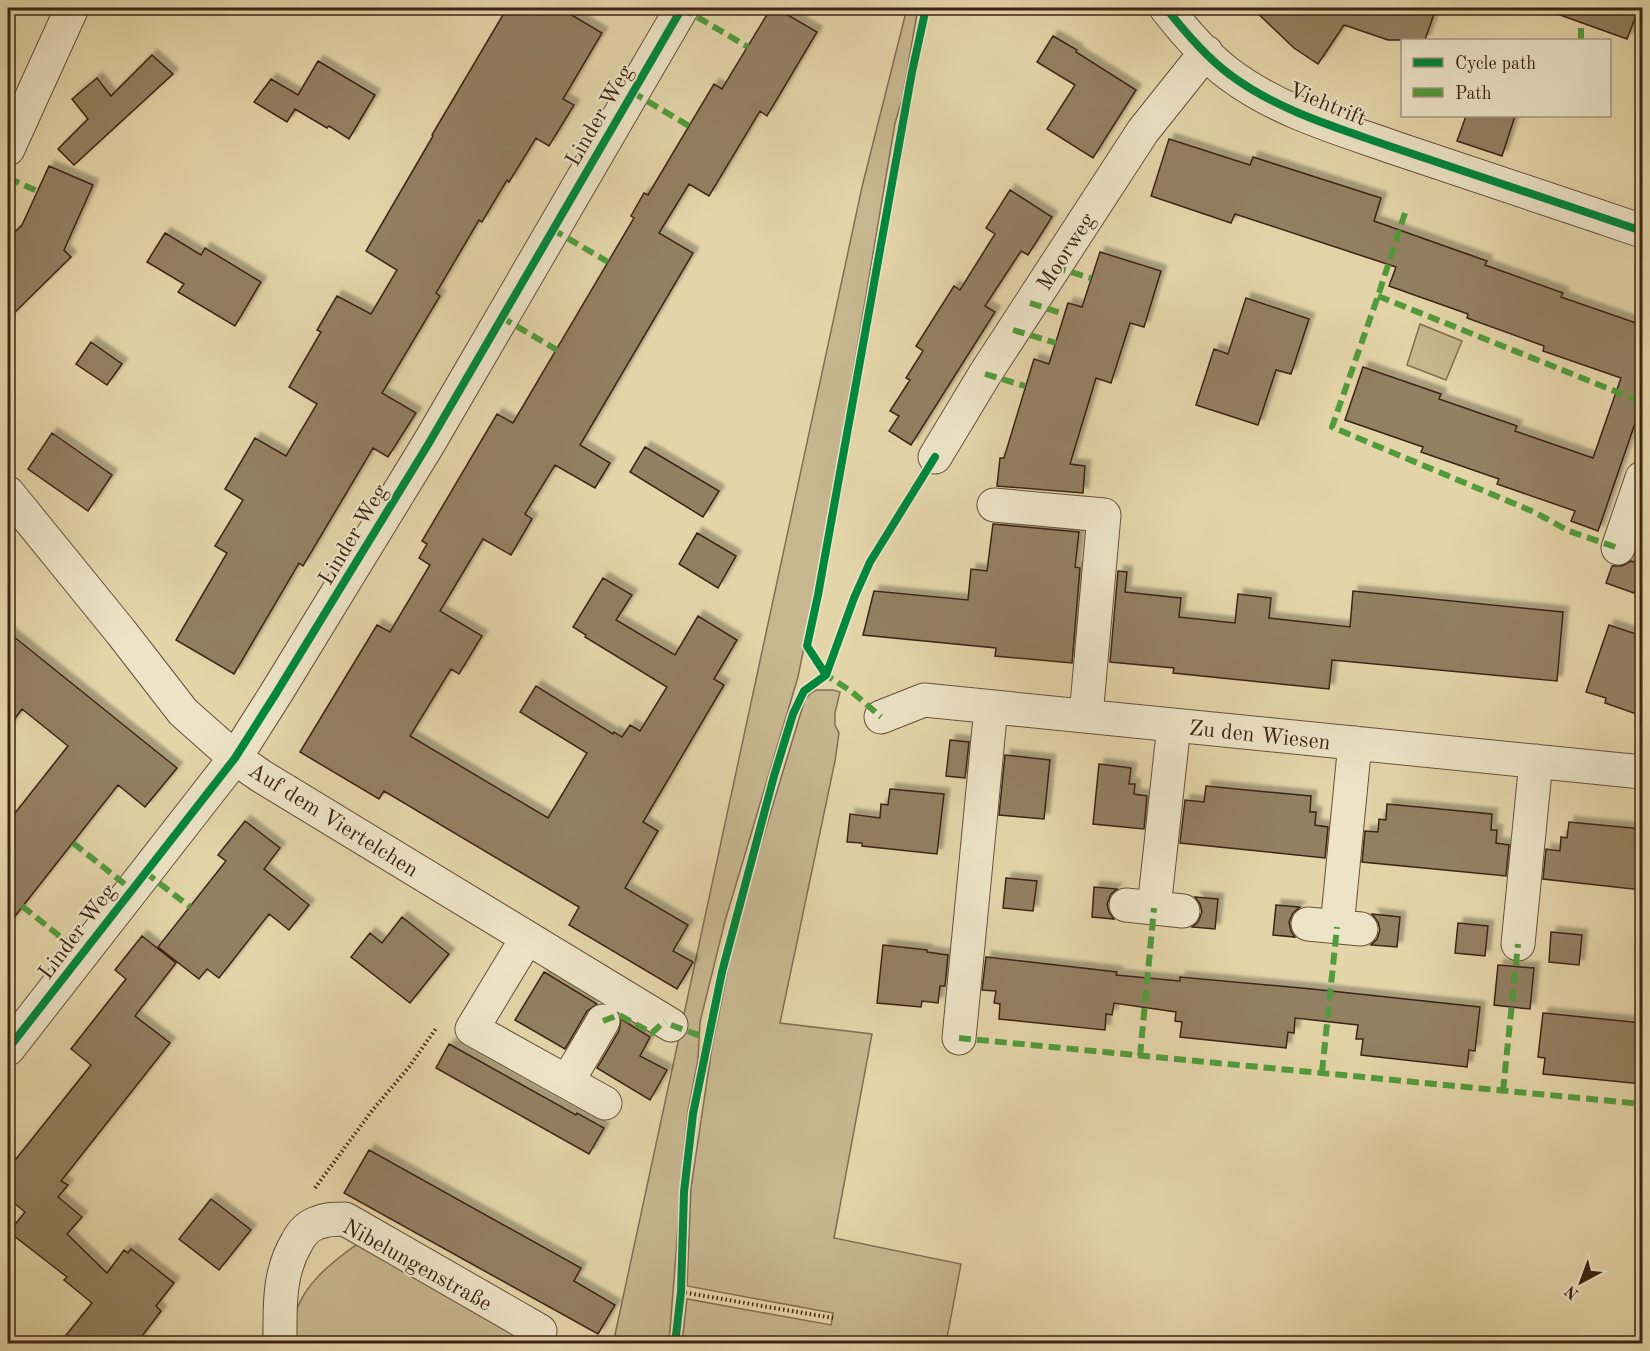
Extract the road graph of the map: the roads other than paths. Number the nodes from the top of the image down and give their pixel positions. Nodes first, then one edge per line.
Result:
1 (72, 8) edge
2 (682, 8) edge
3 (1166, 8) edge
4 (1206, 52) junction
5 (8, 149) edge
6 (1642, 231) edge
7 (935, 457) dead end
8 (1642, 478) edge
9 (8, 493) edge
10 (994, 505) dead end
11 (1618, 548) dead end
12 (991, 707) junction
13 (1086, 716) junction
14 (881, 717) dead end
15 (1174, 725) junction
16 (1355, 743) junction
17 (235, 758) junction
18 (1536, 761) junction
19 (1642, 772) edge
20 (1154, 908) dead end
21 (1335, 927) dead end
22 (527, 938) junction
23 (1519, 944) dead end
24 (603, 1021) dead end
25 (671, 1025) dead end
26 (959, 1038) dead end
27 (8, 1049) edge
28 (567, 1082) junction
29 (604, 1103) dead end
30 (540, 1331) dead end
31 (280, 1344) edge

1 - 5 street
2 - 17 street, Linder Weg
3 - 4 street, Viehtrift
4 - 6 street, Viehtrift
4 - 7 street, Moorweg
8 - 11 street
9 - 17 street, Auf dem Viertelchen
10 - 13 street
12 - 13 street, Zu den Wiesen
12 - 14 street, Zu den Wiesen
12 - 26 street
13 - 15 street, Zu den Wiesen
15 - 16 street, Zu den Wiesen
15 - 20 street
16 - 18 street, Zu den Wiesen
16 - 21 street
17 - 22 street, Auf dem Viertelchen
17 - 27 street, Linder Weg
18 - 19 street, Zu den Wiesen
18 - 23 street
22 - 25 street, Auf dem Viertelchen
22 - 28 street
24 - 28 street
28 - 29 street
30 - 31 street, Nibelungenstraße

